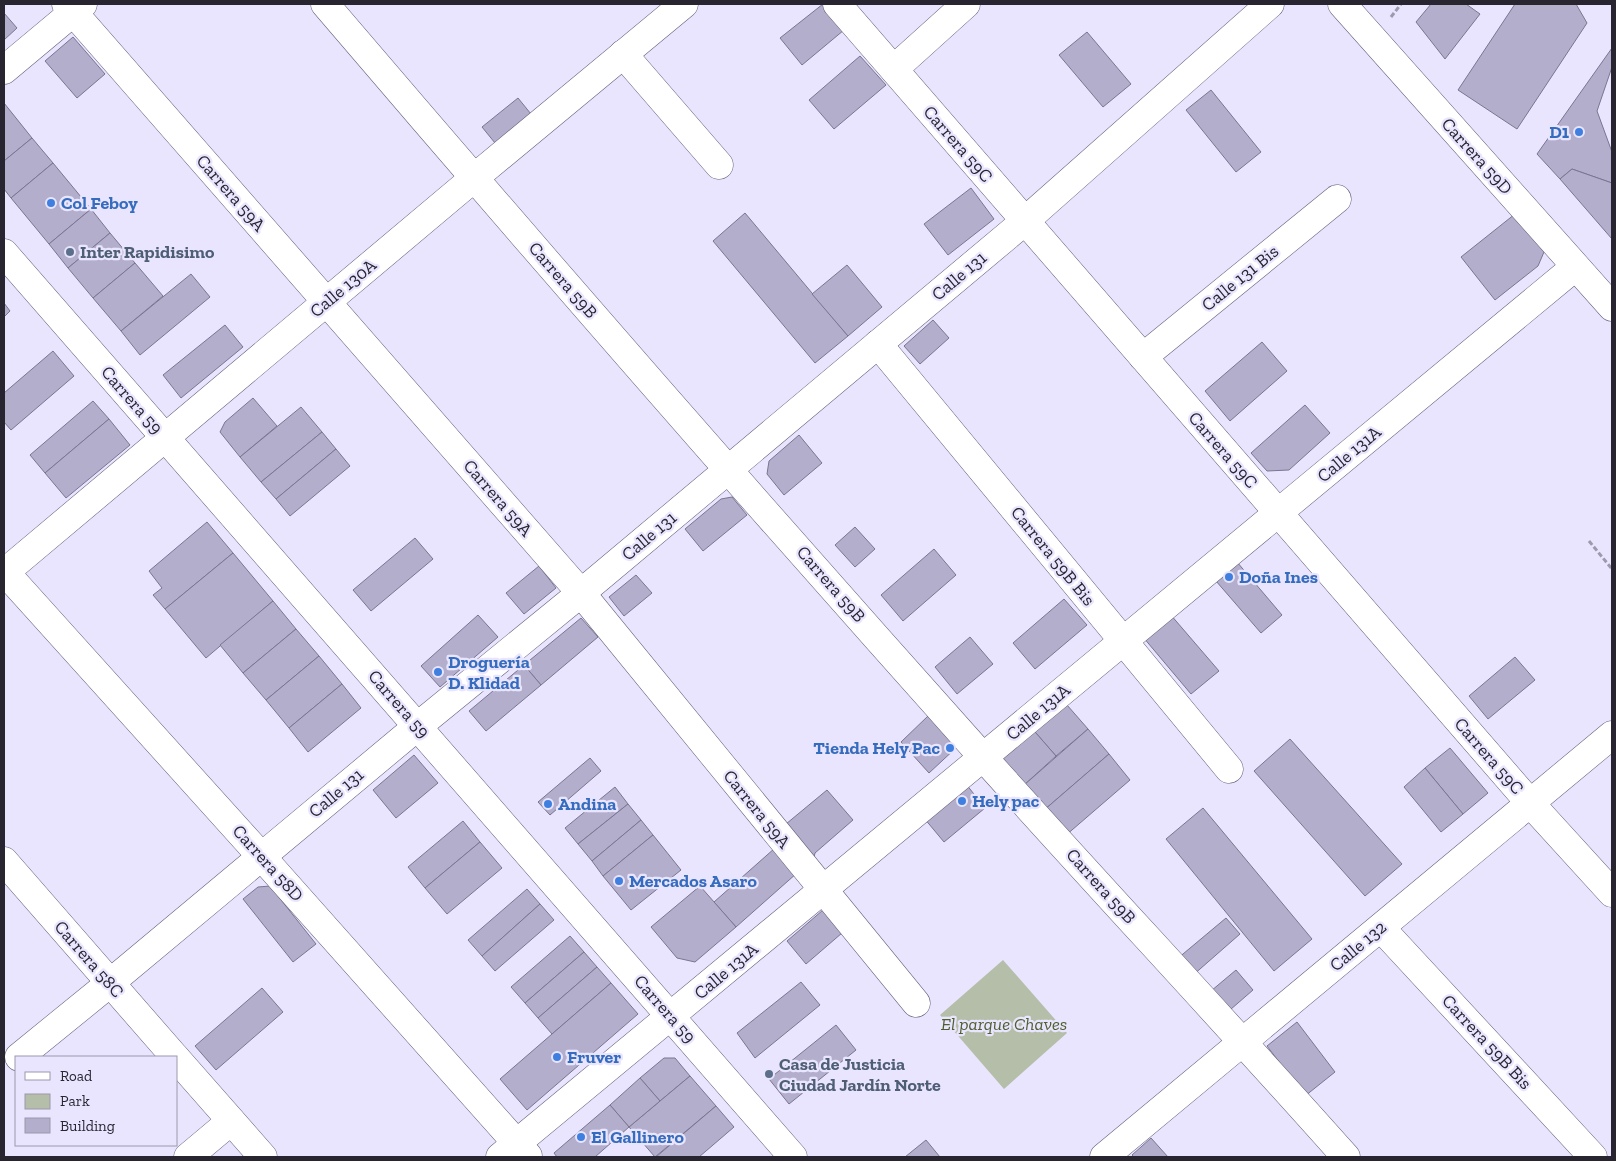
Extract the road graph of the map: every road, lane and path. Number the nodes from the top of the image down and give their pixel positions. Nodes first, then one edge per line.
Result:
1 (325, 4) edge
2 (684, 4) edge
3 (837, 4) edge
4 (966, 4) edge
5 (1270, 4) edge
6 (1344, 5) edge
7 (74, 7) edge
8 (623, 54) junction
9 (894, 69) junction
10 (4, 70) edge
11 (718, 165) dead end
12 (474, 178) junction
13 (1337, 199) dead end
14 (1025, 221) junction
15 (4, 252) edge
16 (1575, 266) junction
17 (326, 302) junction
18 (1612, 307) edge
19 (878, 344) junction
20 (1143, 357) junction
21 (165, 438) junction
22 (729, 469) junction
23 (1278, 513) junction
24 (1589, 541) dead end
25 (1612, 569) edge
26 (4, 572) edge
27 (581, 594) junction
28 (1123, 642) junction
29 (418, 726) junction
30 (1612, 735) edge
31 (983, 757) junction
32 (1229, 769) dead end
33 (1530, 804) junction
34 (261, 856) junction
35 (4, 861) edge
36 (823, 890) junction
37 (1612, 893) edge
38 (1381, 928) junction
39 (110, 984) junction
40 (916, 1003) dead end
41 (671, 1016) junction
42 (1244, 1042) junction
43 (20, 1056) edge
44 (174, 1056) edge
45 (178, 1060) edge
46 (15, 1061) edge
47 (4, 1070) edge
48 (231, 1121) junction
49 (515, 1153) edge
50 (188, 1157) edge
51 (263, 1157) edge
52 (793, 1157) edge
53 (1104, 1157) edge
54 (1346, 1157) edge
55 (1593, 1157) edge

1 - 12 street, Carrera 59B
2 - 8 street, Calle 130A
3 - 9 street, Carrera 59C
4 - 9 street
5 - 14 street, Calle 131
6 - 16 street, Carrera 59D
7 - 10 street
7 - 17 street, Carrera 59A
8 - 11 street
8 - 12 street, Calle 130A
9 - 14 street, Carrera 59C
12 - 17 street, Calle 130A
12 - 22 street, Carrera 59B
13 - 20 street, Calle 131 Bis
14 - 19 street, Calle 131
14 - 20 street, Carrera 59C
15 - 21 street, Carrera 59
16 - 18 street, Carrera 59D
16 - 23 street, Calle 131A
17 - 21 street, Calle 130A
17 - 27 street, Carrera 59A
19 - 22 street, Calle 131
19 - 28 street, Carrera 59B Bis
20 - 23 street, Carrera 59C
21 - 26 street, Calle 130A
21 - 29 street, Carrera 59
22 - 27 street, Calle 131
22 - 31 street, Carrera 59B
23 - 28 street, Calle 131A
23 - 33 street, Carrera 59C
24 - 25 path
26 - 34 street, Carrera 58D
27 - 29 street, Calle 131
27 - 36 street, Carrera 59A
28 - 31 street, Calle 131A
28 - 32 street, Carrera 59B Bis
29 - 34 street, Calle 131
29 - 41 street, Carrera 59
30 - 33 street, Calle 132
31 - 36 street, Calle 131A
31 - 42 street, Carrera 59B
33 - 37 street, Carrera 59C
33 - 38 street, Calle 132
34 - 39 street, Calle 131
34 - 49 street, Carrera 58D
35 - 39 street, Carrera 58C
36 - 40 street, Carrera 59A
36 - 41 street, Calle 131A
38 - 42 street, Calle 132
38 - 55 street, Carrera 59B Bis
39 - 43 street, Calle 131
39 - 44 street, Carrera 58C
41 - 49 street, Calle 131A
41 - 52 street, Carrera 59
42 - 53 street, Calle 132
42 - 54 street, Carrera 59B
45 - 48 street, Carrera 58C
46 - 47 street
48 - 50 street
48 - 51 street, Carrera 58C

